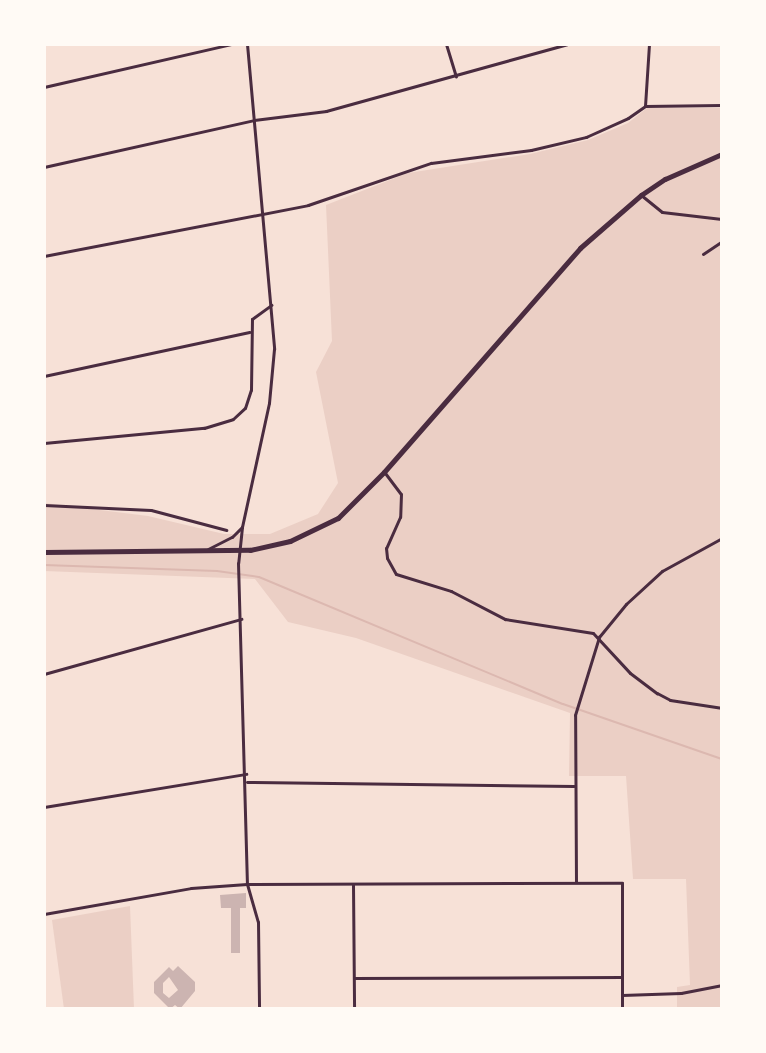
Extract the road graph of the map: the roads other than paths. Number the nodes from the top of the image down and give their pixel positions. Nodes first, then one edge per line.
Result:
1 (232, 44) edge
2 (247, 44) edge
3 (446, 44) edge
4 (567, 44) edge
5 (649, 44) edge
6 (456, 76) junction
7 (44, 87) edge
8 (722, 105) edge
9 (645, 106) junction
10 (254, 120) junction
11 (722, 154) edge
12 (44, 167) edge
13 (641, 195) junction
14 (263, 214) junction
15 (722, 219) edge
16 (722, 241) edge
17 (703, 254) dead end
18 (44, 256) edge
19 (271, 305) junction
20 (249, 332) junction
21 (44, 376) edge
22 (44, 443) edge
23 (384, 472) junction
24 (44, 505) edge
25 (242, 527) junction
26 (226, 530) dead end
27 (722, 538) edge
28 (239, 551) junction
29 (44, 552) edge
30 (199, 553) junction
31 (241, 619) junction
32 (599, 637) junction
33 (44, 674) edge
34 (722, 708) edge
35 (246, 774) junction
36 (247, 782) junction
37 (574, 786) junction
38 (44, 807) edge
39 (576, 883) junction
40 (247, 884) junction
41 (353, 885) junction
42 (44, 914) edge
43 (622, 977) junction
44 (354, 978) junction
45 (722, 985) edge
46 (622, 995) junction
47 (259, 1009) edge
48 (354, 1009) edge
49 (622, 1009) edge

1 - 7 street
2 - 10 street
3 - 6 street
4 - 6 street
5 - 9 street
6 - 10 street
8 - 9 street
9 - 14 street
10 - 12 street
10 - 14 street
11 - 13 main road
13 - 15 street
13 - 23 main road
14 - 18 street
14 - 19 street
16 - 17 street
19 - 20 street
19 - 25 street
20 - 21 street
20 - 22 street
23 - 28 main road
23 - 32 street
24 - 26 street
25 - 28 street
25 - 30 street
27 - 32 street
28 - 30 main road
28 - 31 street
29 - 30 main road
31 - 33 street
31 - 35 street
32 - 34 street
32 - 37 street
35 - 36 street
35 - 38 street
36 - 37 street
36 - 40 street
37 - 39 street
39 - 41 street
39 - 43 street
40 - 41 street
40 - 42 street
40 - 47 street
41 - 44 street
43 - 44 street
43 - 46 street
44 - 48 street
45 - 46 street
46 - 49 street

